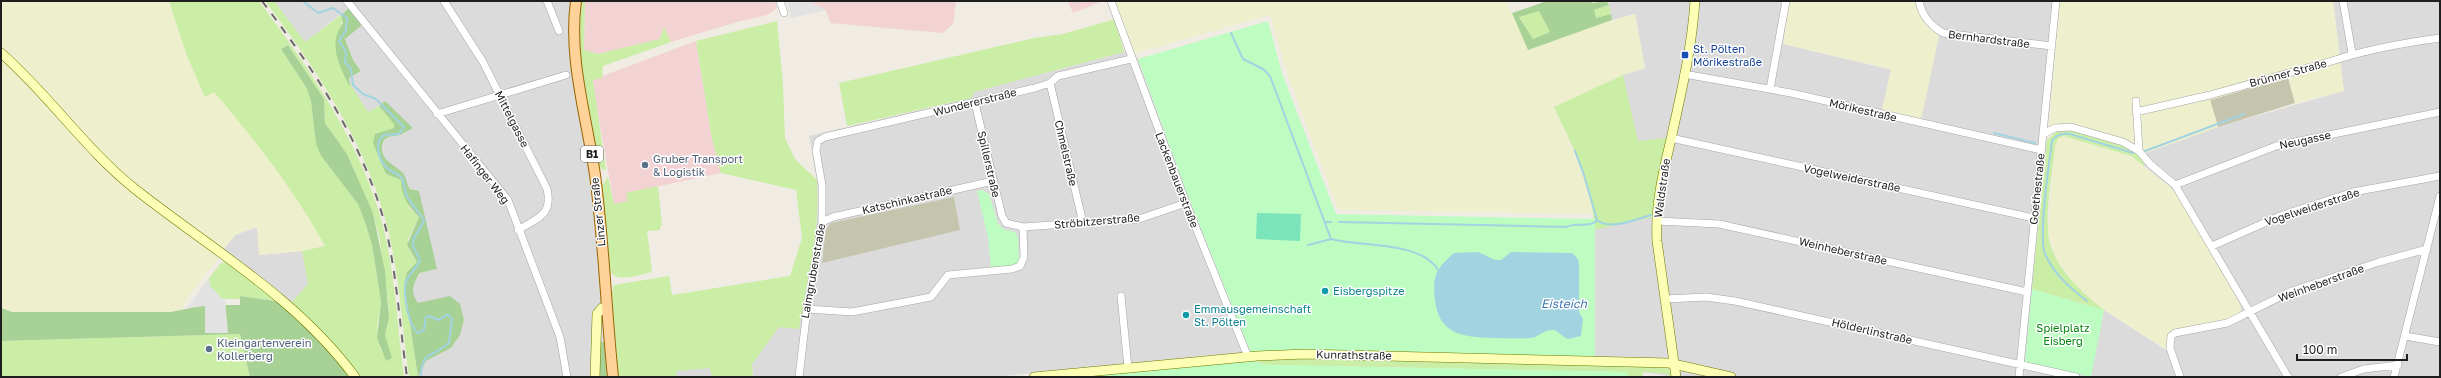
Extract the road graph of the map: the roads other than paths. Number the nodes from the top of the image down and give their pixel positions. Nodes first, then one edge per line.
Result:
1 (347, 1) edge
2 (444, 1) edge
3 (547, 1) edge
4 (576, 1) edge
5 (780, 1) edge
6 (1111, 1) edge
7 (1695, 1) edge
8 (1786, 1) edge
9 (1919, 1) edge
10 (2056, 1) edge
11 (2343, 1) edge
12 (784, 13) dead end
13 (559, 31) dead end
14 (2440, 38) edge
15 (2052, 46) junction
16 (1, 53) edge
17 (2352, 54) junction
18 (1130, 59) junction
19 (1684, 74) junction
20 (566, 75) dead end
21 (1050, 83) junction
22 (1770, 89) junction
23 (500, 94) junction
24 (2136, 101) dead end
25 (975, 103) junction
26 (2136, 112) junction
27 (2440, 112) edge
28 (437, 114) junction
29 (2043, 134) junction
30 (1671, 138) junction
31 (818, 141) joint
32 (2041, 150) junction
33 (2139, 151) junction
34 (2440, 176) edge
35 (993, 181) junction
36 (2175, 185) junction
37 (2440, 196) edge
38 (1186, 203) junction
39 (2034, 218) junction
40 (1657, 221) junction
41 (822, 222) junction
42 (1006, 223) joint
43 (1083, 223) junction
44 (2436, 225) edge
45 (1023, 227) junction
46 (518, 230) junction
47 (2212, 246) junction
48 (2427, 249) junction
49 (2028, 292) junction
50 (1121, 296) dead end
51 (1666, 299) junction
52 (607, 307) junction
53 (807, 309) junction
54 (2249, 312) junction
55 (2405, 336) junction
56 (2440, 342) edge
57 (1248, 357) junction
58 (1674, 364) junction
59 (2020, 365) junction
60 (2398, 365) junction
61 (1128, 368) junction
62 (355, 377) edge
63 (568, 377) edge
64 (595, 377) edge
65 (613, 377) edge
66 (799, 377) edge
67 (1034, 377) edge
68 (1676, 377) edge
69 (1731, 377) edge
70 (2019, 377) edge
71 (2076, 377) edge
72 (2180, 377) edge
73 (2288, 377) edge
74 (2341, 377) edge
75 (2394, 377) edge

1 - 28 street, Hafinger Weg
2 - 23 street, Mittelgasse
3 - 13 street
4 - 52 main road, Linzer Straße / B1
5 - 12 street
6 - 18 street, Lackenbauerstraße
7 - 19 street, Waldstraße
8 - 22 street
9 - 15 street, Bernhardstraße
10 - 15 street, Goethestraße
11 - 17 street
14 - 17 street, Brünner Straße
15 - 29 street, Goethestraße
16 - 62 street
17 - 26 street, Brünner Straße
18 - 21 street, Wundererstraße
18 - 38 street, Lackenbauerstraße
19 - 22 street, Mörikestraße
19 - 30 street, Waldstraße
20 - 23 street
21 - 25 street, Wundererstraße
21 - 43 street, Chmelstraße
22 - 32 street, Mörikestraße
23 - 28 street
23 - 46 street, Mittelgasse
24 - 26 street
25 - 31 street, Wundererstraße
25 - 35 street, Spillerstraße
26 - 33 street
27 - 36 street, Neugasse
28 - 46 street, Hafinger Weg
29 - 32 street, Goethestraße
29 - 33 street
30 - 39 street, Vogelweiderstraße
30 - 40 street, Waldstraße
31 - 41 street, Laimgrubenstraße
32 - 39 street, Goethestraße
33 - 36 street
34 - 47 street, Vogelweiderstraße
35 - 41 street, Katschinkastraße
35 - 42 street, Spillerstraße
36 - 47 street
37 - 44 street
38 - 43 street, Ströbitzerstraße
38 - 57 street, Lackenbauerstraße
39 - 49 street, Goethestraße
40 - 49 street, Weinheberstraße
40 - 51 street, Waldstraße
41 - 53 street, Laimgrubenstraße
42 - 45 street, Ströbitzerstraße
43 - 45 street, Ströbitzerstraße
44 - 48 street
45 - 53 street
46 - 63 street, Hafinger Weg
47 - 54 street
48 - 54 street, Weinheberstraße
48 - 55 street
49 - 59 street, Goethestraße
50 - 61 street
51 - 58 street, Waldstraße
51 - 59 street, Hölderlinstraße
52 - 64 street
52 - 65 main road, Linzer Straße / B1
53 - 66 street, Laimgrubenstraße
54 - 72 street, Weinheberstraße
54 - 73 street
55 - 56 street
55 - 60 street
57 - 58 street, Kunrathstraße
57 - 61 street, Kunrathstraße
58 - 68 street, Waldstraße
58 - 69 street, Kunrathstraße
59 - 70 street, Goethestraße
59 - 71 street, Hölderlinstraße
60 - 74 street
60 - 75 street
61 - 67 street, Kunrathstraße

